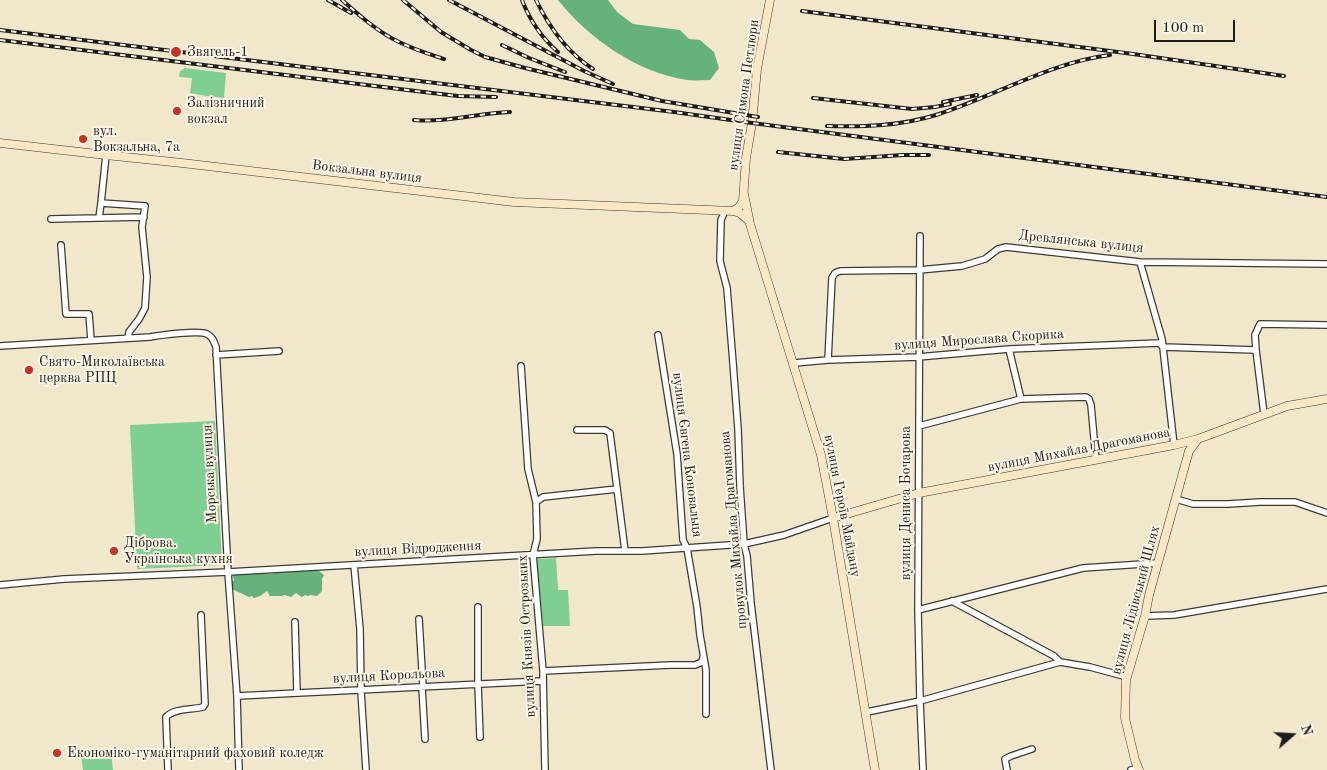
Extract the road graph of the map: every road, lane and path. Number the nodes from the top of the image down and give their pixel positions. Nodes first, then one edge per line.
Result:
1 (770, 0) edge
2 (0, 143) edge
3 (106, 155) junction
4 (744, 194) junction
5 (101, 203) junction
6 (729, 211) junction
7 (144, 216) junction
8 (99, 218) junction
9 (51, 219) dead end
10 (750, 224) junction
11 (920, 236) dead end
12 (61, 245) dead end
13 (1140, 262) junction
14 (1327, 264) edge
15 (919, 270) junction
16 (1327, 325) edge
17 (658, 335) dead end
18 (128, 338) junction
19 (91, 340) junction
20 (0, 346) edge
21 (1164, 347) junction
22 (1009, 349) junction
23 (1256, 350) junction
24 (279, 351) dead end
25 (216, 355) junction
26 (918, 357) junction
27 (828, 360) junction
28 (794, 363) junction
29 (521, 366) dead end
30 (1327, 398) edge
31 (1021, 399) junction
32 (1264, 414) junction
33 (919, 426) junction
34 (577, 430) dead end
35 (1198, 439) junction
36 (1174, 445) junction
37 (1096, 460) junction
38 (616, 489) junction
39 (919, 493) junction
40 (1176, 499) junction
41 (536, 502) junction
42 (1327, 512) edge
43 (833, 518) junction
44 (744, 544) junction
45 (687, 548) junction
46 (625, 551) junction
47 (533, 555) junction
48 (1158, 563) junction
49 (354, 565) junction
50 (228, 572) junction
51 (0, 585) edge
52 (1327, 589) edge
53 (952, 601) junction
54 (478, 607) dead end
55 (918, 610) junction
56 (201, 615) dead end
57 (1145, 616) junction
58 (419, 618) dead end
59 (295, 622) dead end
60 (703, 654) junction
61 (1060, 662) junction
62 (543, 671) junction
63 (1127, 677) junction
64 (542, 680) junction
65 (478, 684) junction
66 (423, 687) junction
67 (361, 691) junction
68 (297, 693) junction
69 (237, 696) junction
70 (920, 700) junction
71 (867, 712) junction
72 (706, 714) dead end
73 (480, 737) dead end
74 (425, 738) dead end
75 (1032, 750) dead end
76 (1136, 769) edge
77 (168, 770) edge
78 (239, 770) edge
79 (366, 770) edge
80 (545, 770) edge
81 (771, 770) edge
82 (875, 770) edge
83 (923, 770) edge
84 (1007, 770) edge

1 - 4 street, вулиця Симона Петлюри
2 - 3 street, Вокзальна вулиця
3 - 5 street
3 - 6 street, Вокзальна вулиця
4 - 6 street
4 - 10 street, вулиця Симона Петлюри
5 - 7 street
5 - 8 street
6 - 10 street
6 - 44 street, провулок Михайла Драгоманова
7 - 8 street
7 - 18 street
8 - 9 street
10 - 28 street, вулиця Героїв Майдану
11 - 15 street, вулиця Дениса Бочарова
12 - 19 street
13 - 14 street, Древлянська вулиця
13 - 15 street, Древлянська вулиця
13 - 21 street
15 - 26 street, вулиця Дениса Бочарова
15 - 27 street, Древлянська вулиця
16 - 23 street
17 - 45 street, вулиця Євгена Коновальця
18 - 19 street
18 - 25 street, Морська вулиця
19 - 20 street
21 - 22 street, вулиця Мирослава Скорика
21 - 23 street, вулиця Мирослава Скорика
21 - 36 street
22 - 26 street, вулиця Мирослава Скорика
22 - 31 street
23 - 32 street
24 - 25 street
25 - 50 street, Морська вулиця
26 - 27 street, вулиця Мирослава Скорика
26 - 33 street, вулиця Дениса Бочарова
27 - 28 street, вулиця Мирослава Скорика
28 - 43 street, вулиця Героїв Майдану
29 - 41 street, вулиця Князів Острозьких
30 - 32 street, вулиця Михайла Драгоманова
31 - 33 street
31 - 37 street
32 - 35 street, вулиця Михайла Драгоманова
33 - 39 street, вулиця Дениса Бочарова
34 - 38 street
35 - 36 street, вулиця Михайла Драгоманова
35 - 40 street, вулиця Лідівський Шлях
36 - 37 street, вулиця Михайла Драгоманова
37 - 39 street, вулиця Михайла Драгоманова
38 - 41 street
38 - 46 street
39 - 43 street, вулиця Михайла Драгоманова
39 - 55 street, вулиця Дениса Бочарова
40 - 42 street
40 - 48 street, вулиця Лідівський Шлях
41 - 47 street, вулиця Князів Острозьких
43 - 44 street, вулиця Відродження
43 - 71 street, вулиця Героїв Майдану
44 - 45 street, вулиця Відродження
44 - 81 street, провулок Михайла Драгоманова
45 - 46 street, вулиця Відродження
45 - 60 street, вулиця Євгена Коновальця
46 - 47 street, вулиця Відродження
47 - 49 street, вулиця Відродження
47 - 62 street, вулиця Князів Острозьких
48 - 53 street
48 - 57 street, вулиця Лідівський Шлях
49 - 50 street, вулиця Відродження
49 - 67 street
50 - 51 street, вулиця Відродження
50 - 69 street, Морська вулиця
52 - 57 street
53 - 55 street
53 - 61 street
54 - 65 street
55 - 70 street, вулиця Дениса Бочарова
56 - 77 street
57 - 63 street, вулиця Лідівський Шлях
58 - 66 street
59 - 68 street
60 - 62 street
60 - 72 street, вулиця Євгена Коновальця
61 - 63 street
61 - 70 street
62 - 64 street, вулиця Князів Острозьких
63 - 76 street, вулиця Лідівський Шлях
64 - 65 street, вулиця Корольова
64 - 80 street, вулиця Князів Острозьких
65 - 66 street, вулиця Корольова
65 - 73 street
66 - 67 street, вулиця Корольова
66 - 74 street
67 - 68 street, вулиця Корольова
67 - 79 street
68 - 69 street, вулиця Корольова
69 - 78 street, Морська вулиця
70 - 71 street
70 - 83 street, вулиця Дениса Бочарова
71 - 82 street, вулиця Героїв Майдану
75 - 84 street

